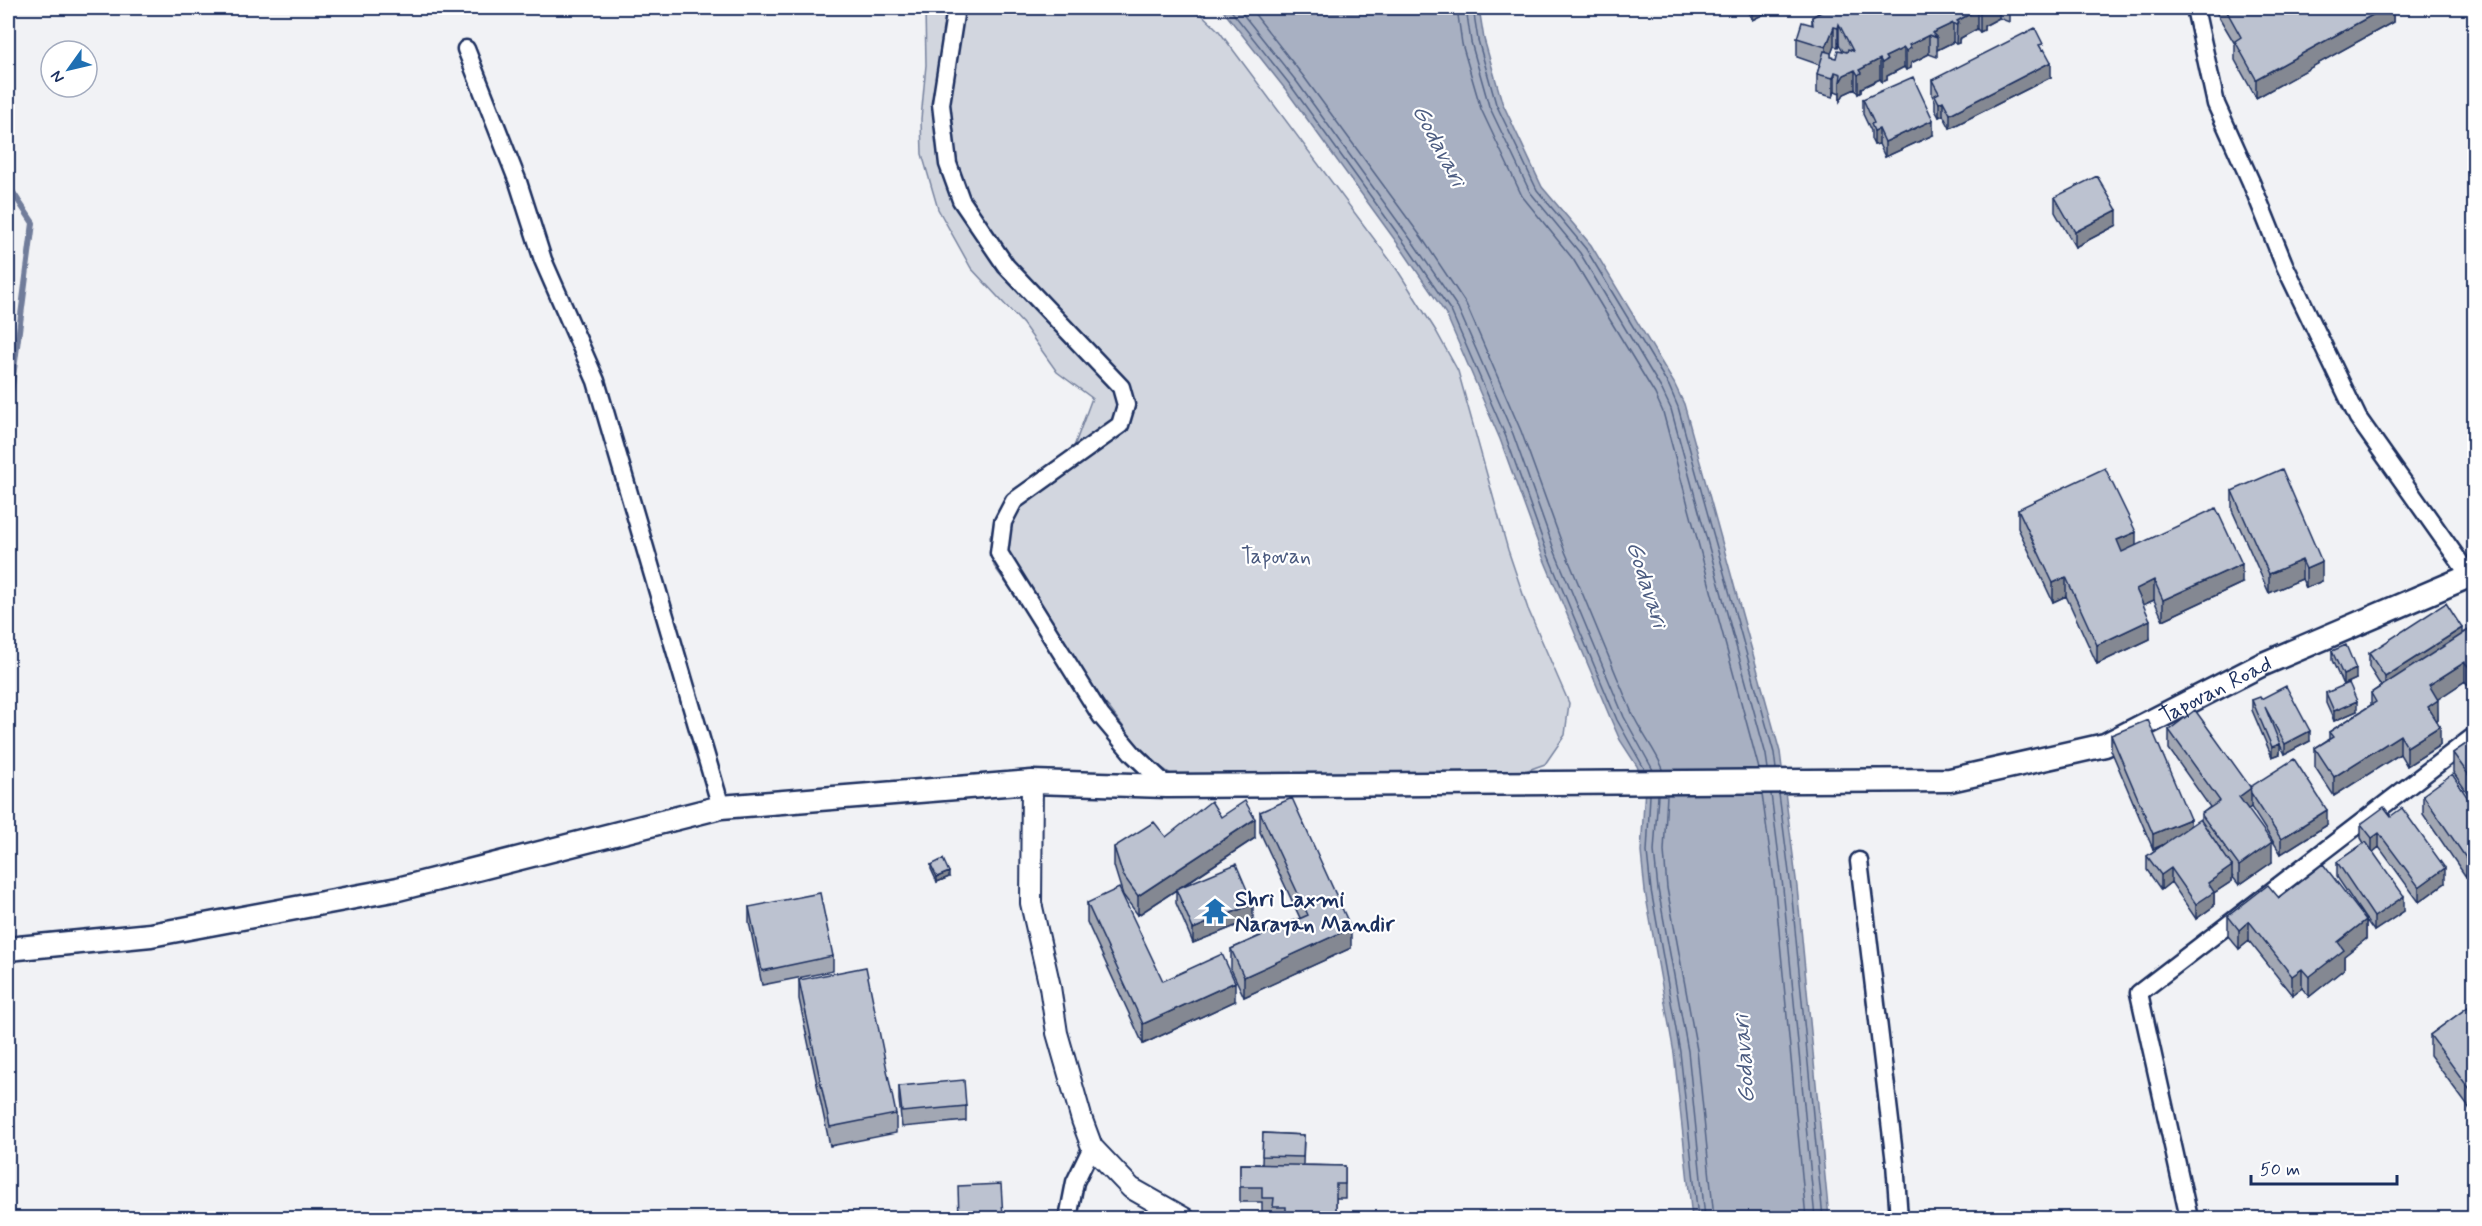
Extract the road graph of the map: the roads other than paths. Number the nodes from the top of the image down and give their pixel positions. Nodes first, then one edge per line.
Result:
1 (956, 8) edge
2 (2195, 8) edge
3 (466, 50) dead end
4 (2473, 575) edge
5 (2475, 736) edge
6 (1032, 782) junction
7 (1167, 786) junction
8 (721, 807) junction
9 (1859, 861) dead end
10 (8, 949) edge
11 (1092, 1147) junction
12 (1068, 1218) edge
13 (1184, 1218) edge
14 (1899, 1218) edge
15 (2189, 1218) edge

1 - 7 street
2 - 4 street
3 - 8 street
4 - 7 main road, Tapovan Road
5 - 15 street
6 - 7 main road, Tapovan Road
6 - 8 main road, Tapovan Road
6 - 11 street
8 - 10 main road, Tapovan Road
9 - 14 street
11 - 12 street
11 - 13 street

